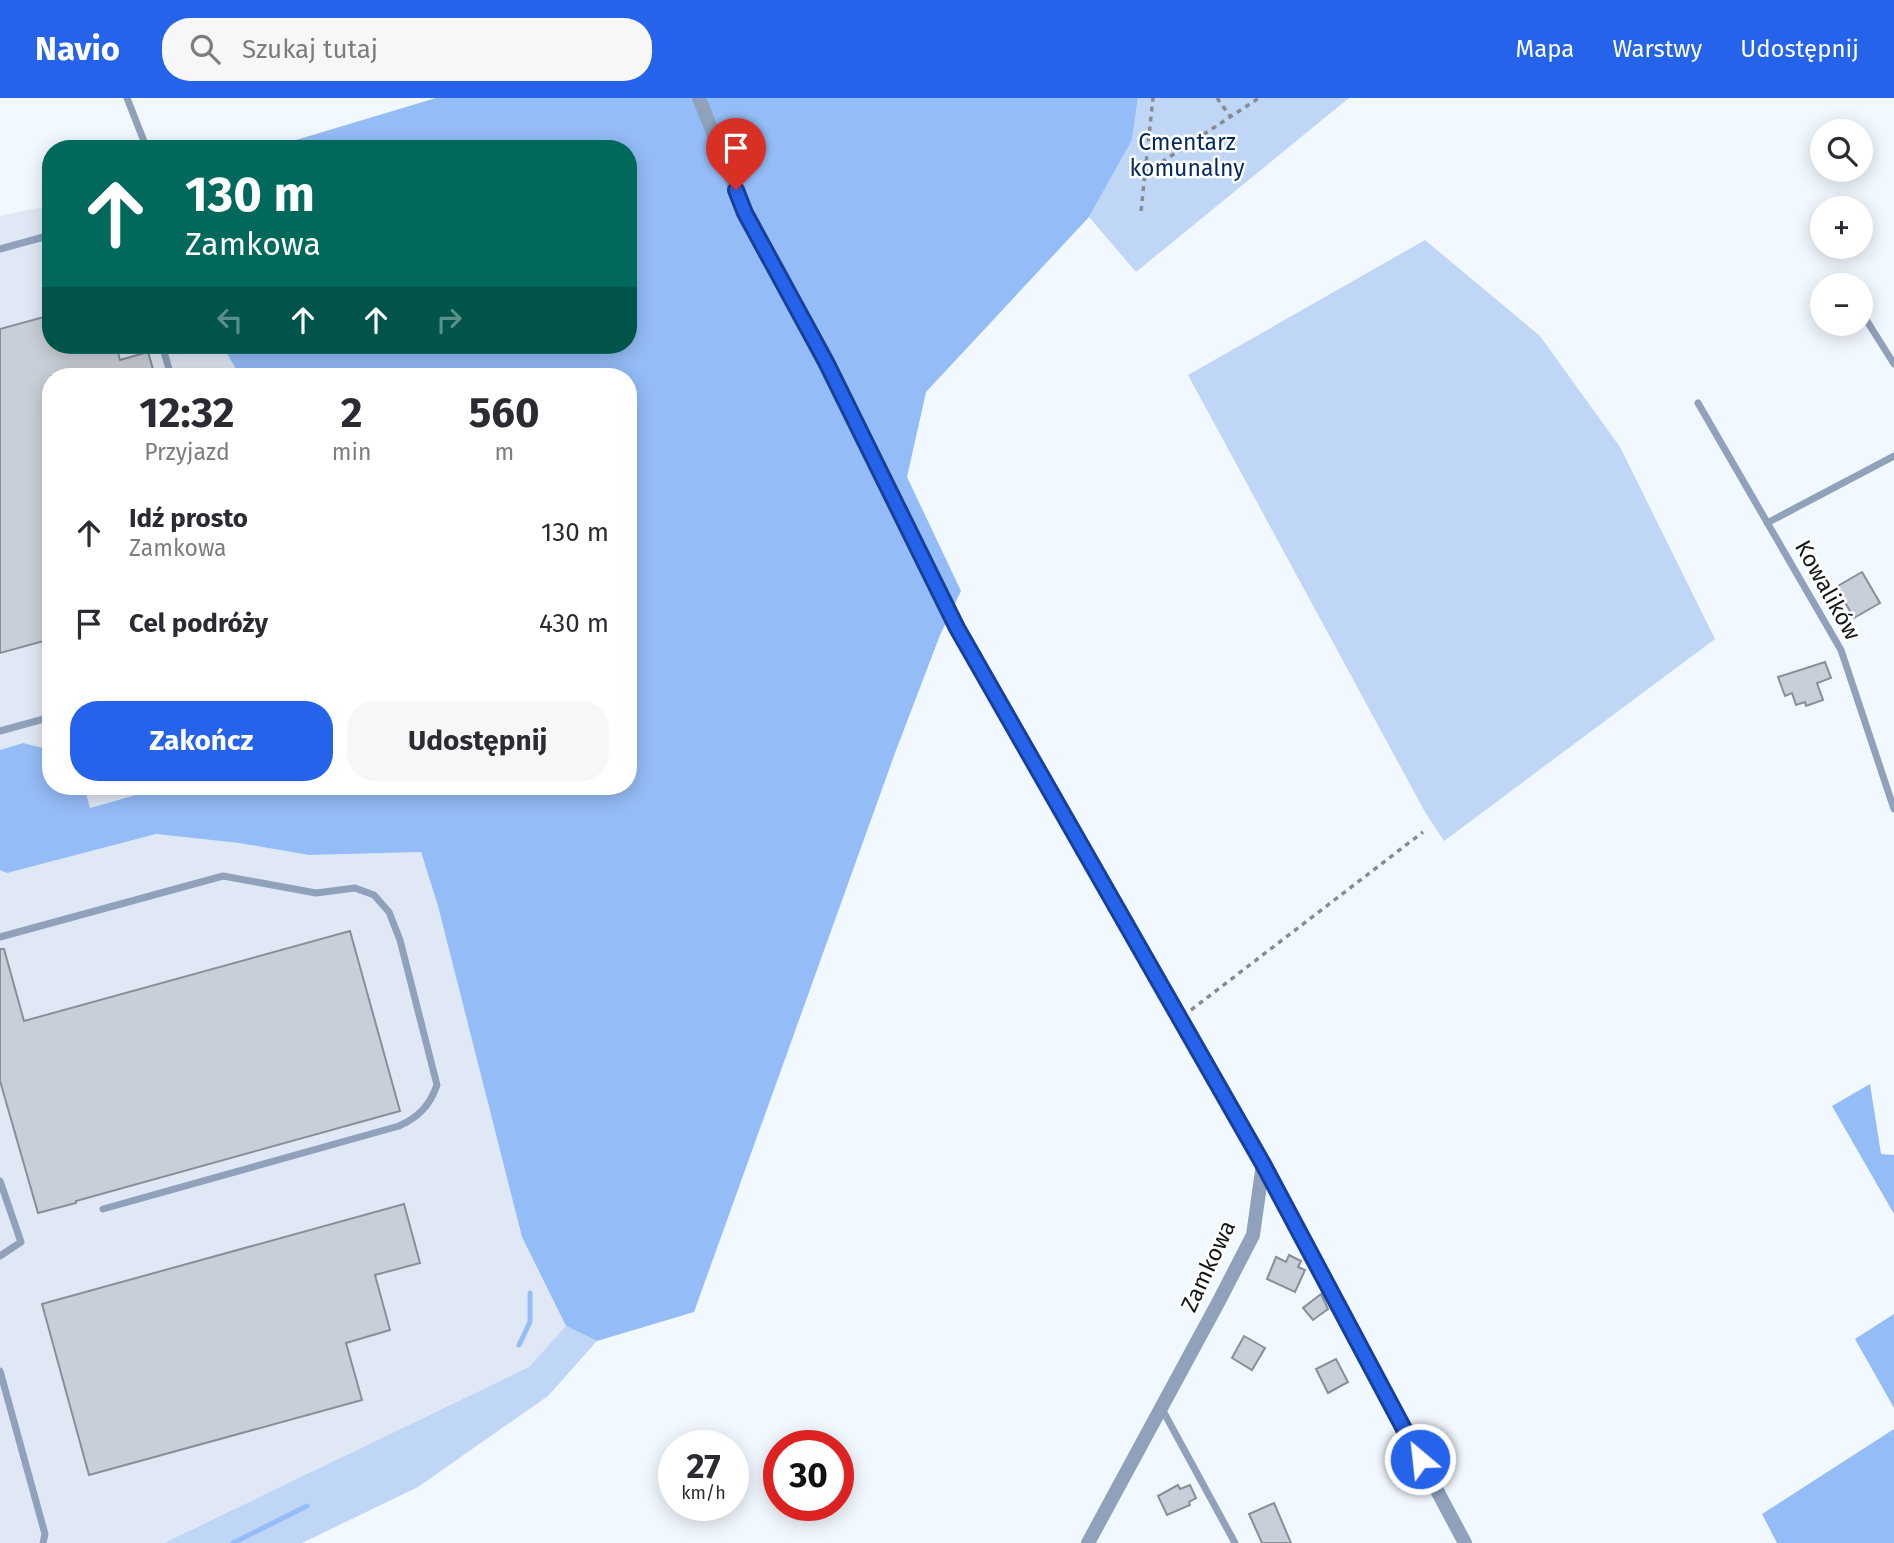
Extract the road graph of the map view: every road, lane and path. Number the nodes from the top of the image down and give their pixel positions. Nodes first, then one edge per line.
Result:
1 (127, 98) edge
2 (699, 98) edge
3 (1153, 98) edge
4 (1217, 98) edge
5 (1259, 98) edge
6 (1231, 117) junction
7 (143, 140) edge
8 (1145, 173) junction
9 (1141, 211) dead end
10 (42, 237) edge
11 (0, 249) edge
12 (1873, 331) edge
13 (1894, 364) edge
14 (1698, 403) dead end
15 (1894, 456) edge
16 (1768, 523) junction
17 (42, 720) edge
18 (0, 732) edge
19 (1894, 809) edge
20 (1423, 832) dead end
21 (0, 937) edge
22 (1181, 1018) junction
23 (1263, 1164) junction
24 (0, 1181) edge
25 (103, 1209) dead end
26 (0, 1256) edge
27 (0, 1371) edge
28 (1161, 1409) junction
29 (43, 1543) edge
30 (1088, 1543) edge
31 (1236, 1543) edge
32 (1465, 1543) edge

1 - 7 lane
2 - 22 street
3 - 8 path
4 - 6 path
5 - 6 path
6 - 8 path
8 - 9 path
10 - 11 lane
12 - 13 lane
14 - 16 lane, Kowalików
15 - 16 lane
16 - 19 lane, Kowalików
17 - 18 lane
20 - 22 path
21 - 25 lane
22 - 23 street
23 - 28 street, Zamkowa
23 - 32 street
24 - 26 lane
27 - 29 lane
28 - 30 street, Zamkowa
28 - 31 lane

